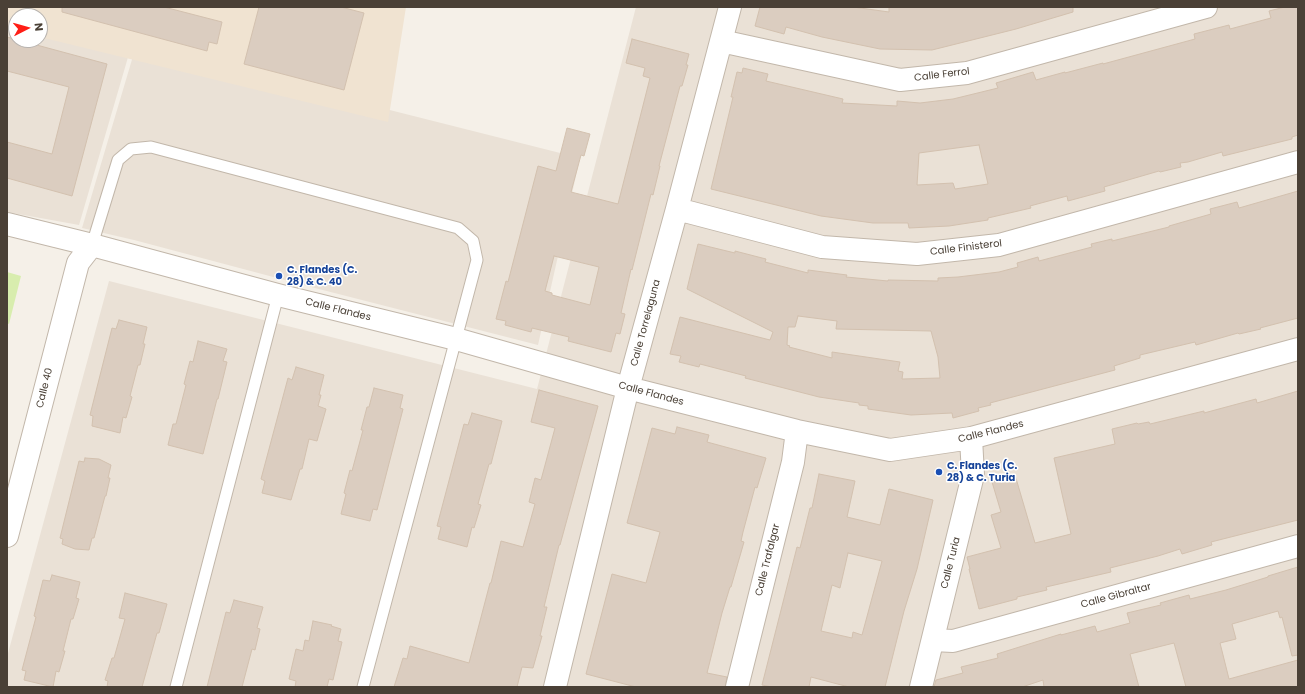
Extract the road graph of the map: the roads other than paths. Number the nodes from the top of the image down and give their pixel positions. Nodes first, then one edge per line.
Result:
1 (730, 7) edge
2 (1206, 7) edge
3 (722, 41) junction
4 (1298, 162) edge
5 (677, 209) junction
6 (7, 224) edge
7 (92, 245) junction
8 (278, 295) junction
9 (456, 339) junction
10 (1298, 349) edge
11 (628, 388) junction
12 (797, 431) junction
13 (971, 438) junction
14 (7, 536) edge
15 (1298, 546) edge
16 (933, 640) junction
17 (176, 687) edge
18 (363, 687) edge
19 (555, 687) edge
20 (737, 687) edge
21 (921, 687) edge

1 - 3 street, Calle Torrelaguna
2 - 3 street, Calle Ferrol
3 - 5 street, Calle Torrelaguna
4 - 5 street, Calle Finisterol
5 - 11 street, Calle Torrelaguna
6 - 7 street, Calle Flandes
7 - 8 street, Calle Flandes
7 - 9 lane
7 - 14 street, Calle 40
8 - 9 street, Calle Flandes
8 - 17 lane
9 - 11 street, Calle Flandes
9 - 18 lane
10 - 13 street, Calle Flandes
11 - 12 street, Calle Flandes
11 - 19 street, Calle Torrelaguna
12 - 13 street, Calle Flandes
12 - 20 street, Calle Trafalgar
13 - 16 street, Calle Turia
15 - 16 street, Calle Gibraltar
16 - 21 street, Calle Turia

